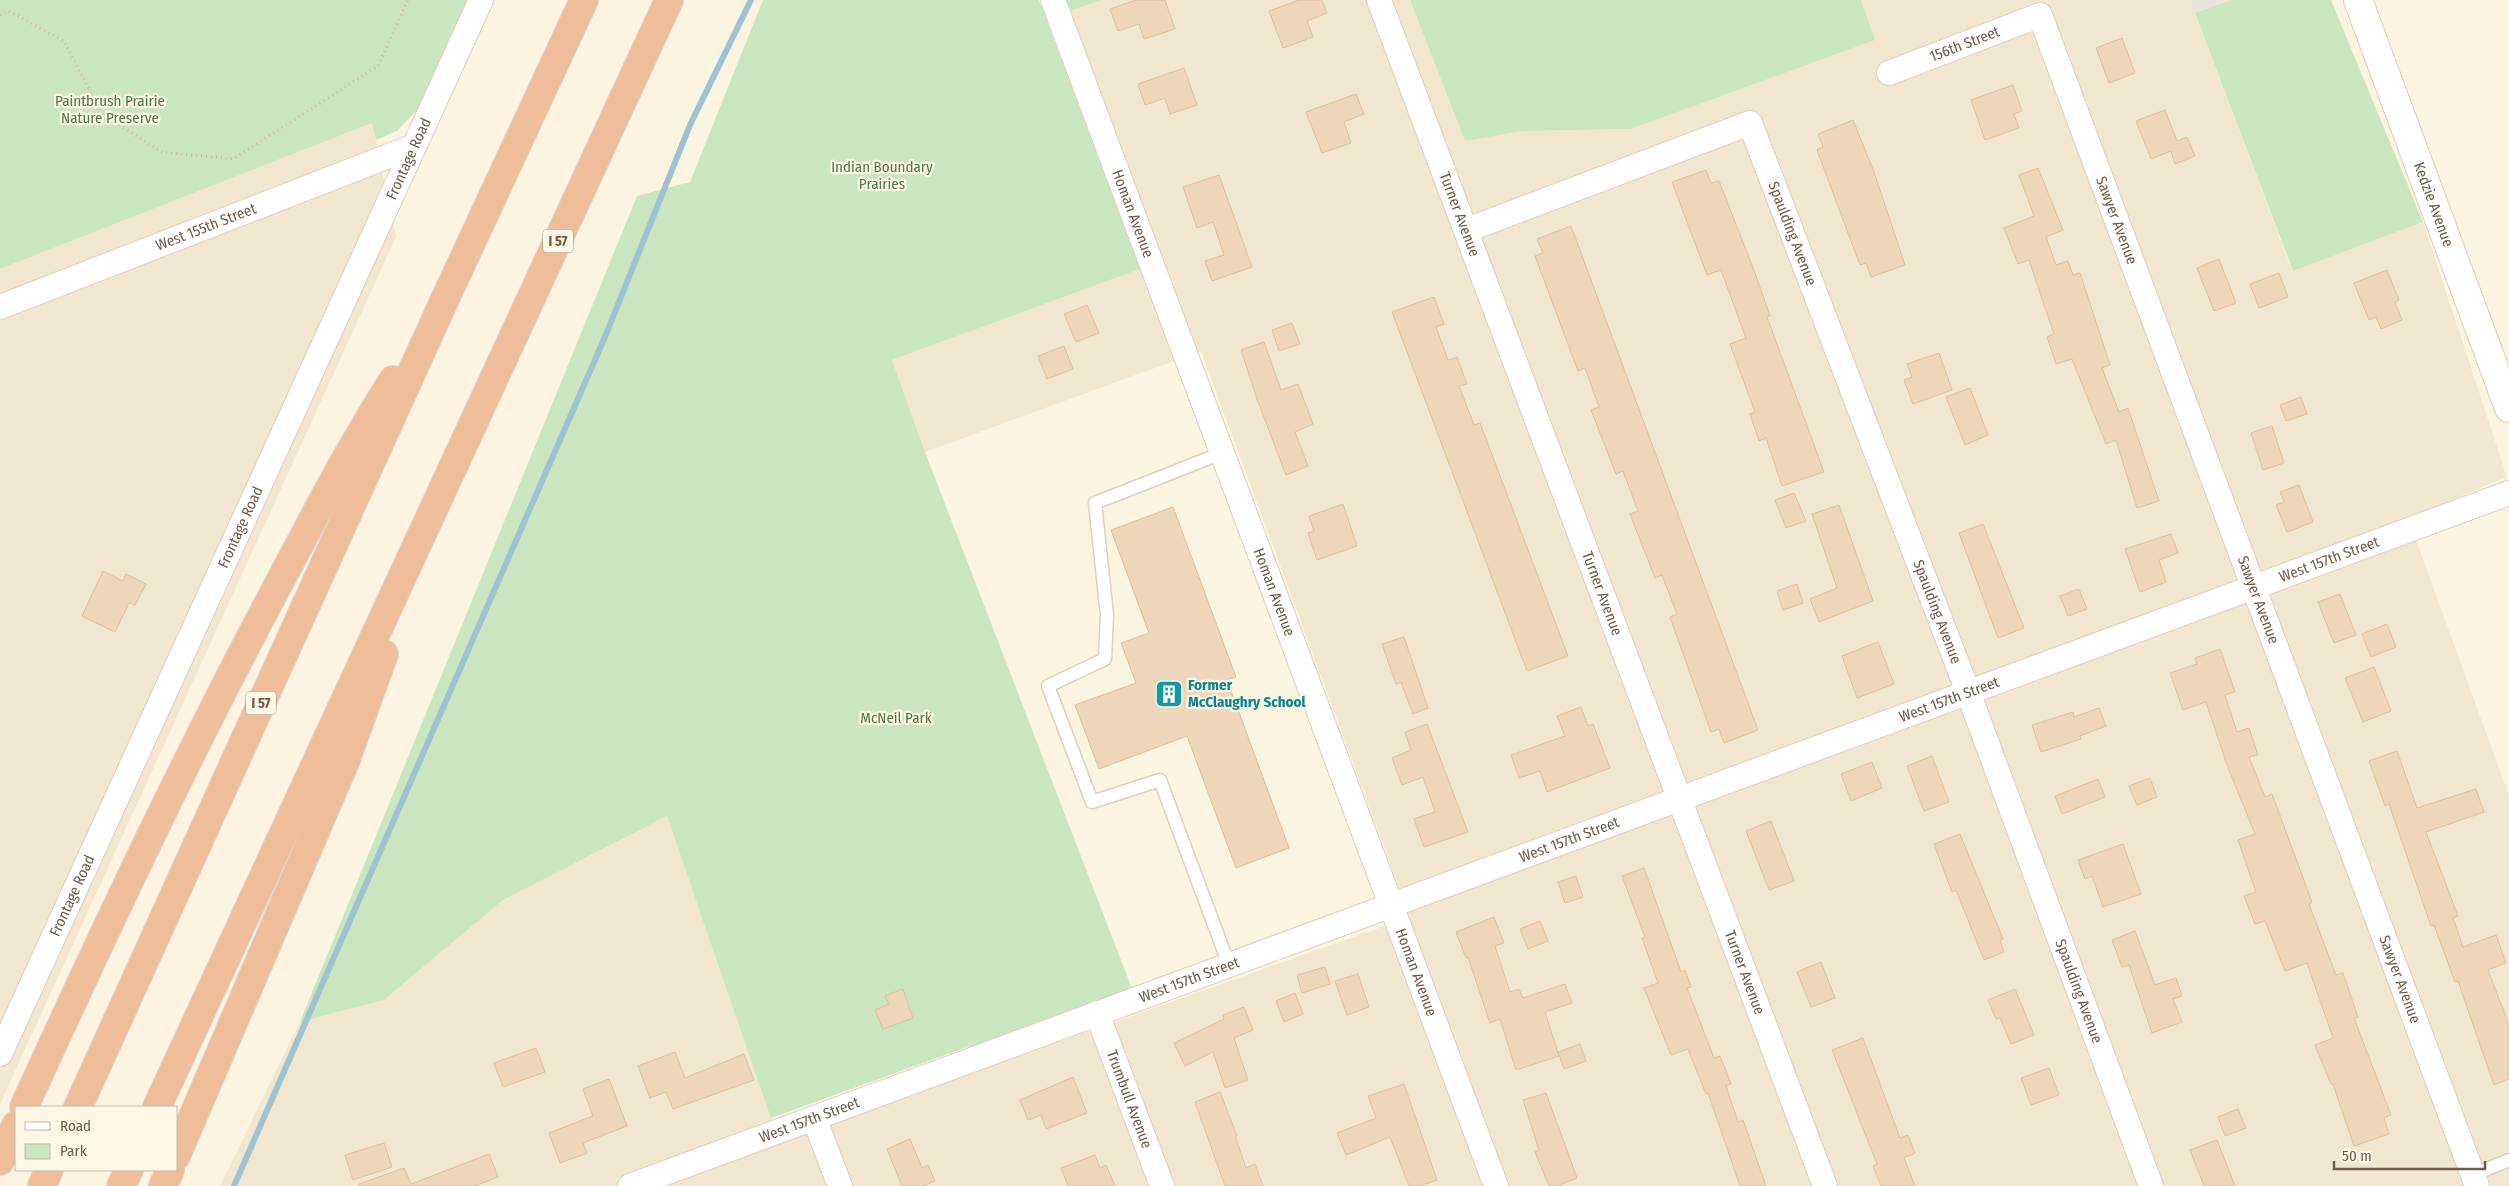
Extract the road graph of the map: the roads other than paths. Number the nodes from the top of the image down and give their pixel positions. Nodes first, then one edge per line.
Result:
1 (481, 0) edge
2 (584, 0) edge
3 (669, 0) edge
4 (1053, 0) edge
5 (1379, 0) edge
6 (2358, 0) edge
7 (2040, 15) joint
8 (1890, 73) dead end
9 (412, 147) junction
10 (1467, 230) junction
11 (445, 299) junction
12 (0, 307) edge
13 (2509, 408) edge
14 (1222, 453) junction
15 (446, 482) junction
16 (2509, 492) edge
17 (2253, 587) junction
18 (1968, 692) junction
19 (1681, 798) junction
20 (1391, 905) junction
21 (1229, 965) junction
22 (1097, 1014) junction
23 (0, 1054) edge
24 (24, 1106) edge
25 (78, 1106) edge
26 (157, 1106) edge
27 (814, 1118) junction
28 (15, 1127) edge
29 (178, 1151) edge
30 (2509, 1160) edge
31 (0, 1161) edge
32 (49, 1171) edge
33 (129, 1171) edge
34 (170, 1171) edge
35 (2475, 1180) edge
36 (42, 1186) edge
37 (122, 1186) edge
38 (163, 1186) edge
39 (630, 1186) edge
40 (840, 1186) edge
41 (1162, 1186) edge
42 (1496, 1186) edge
43 (1825, 1186) edge
44 (2151, 1186) edge

1 - 9 street, Frontage Road
2 - 11 highway, I 57
3 - 15 highway, I 57
4 - 14 street, Homan Avenue
5 - 10 street, Turner Avenue
6 - 13 main road, Kedzie Avenue
7 - 8 street, 156th Street
7 - 17 street, Sawyer Avenue
9 - 12 street, West 155th Street
9 - 23 street, Frontage Road
10 - 18 street, Spaulding Avenue
10 - 19 street, Turner Avenue
11 - 24 highway
11 - 25 highway, I 57
14 - 20 street, Homan Avenue
14 - 21 lane
15 - 26 highway, I 57
15 - 29 highway
16 - 17 street, West 157th Street
17 - 18 street, West 157th Street
17 - 35 street, Sawyer Avenue
18 - 19 street, West 157th Street
18 - 44 street, Spaulding Avenue
19 - 20 street, West 157th Street
19 - 43 street, Turner Avenue
20 - 21 street, West 157th Street
20 - 42 street, Homan Avenue
21 - 22 street, West 157th Street
22 - 27 street, West 157th Street
22 - 41 street, Trumbull Avenue
27 - 39 street, West 157th Street
27 - 40 street
28 - 31 highway
30 - 35 lane
32 - 36 highway
33 - 37 highway
34 - 38 highway

